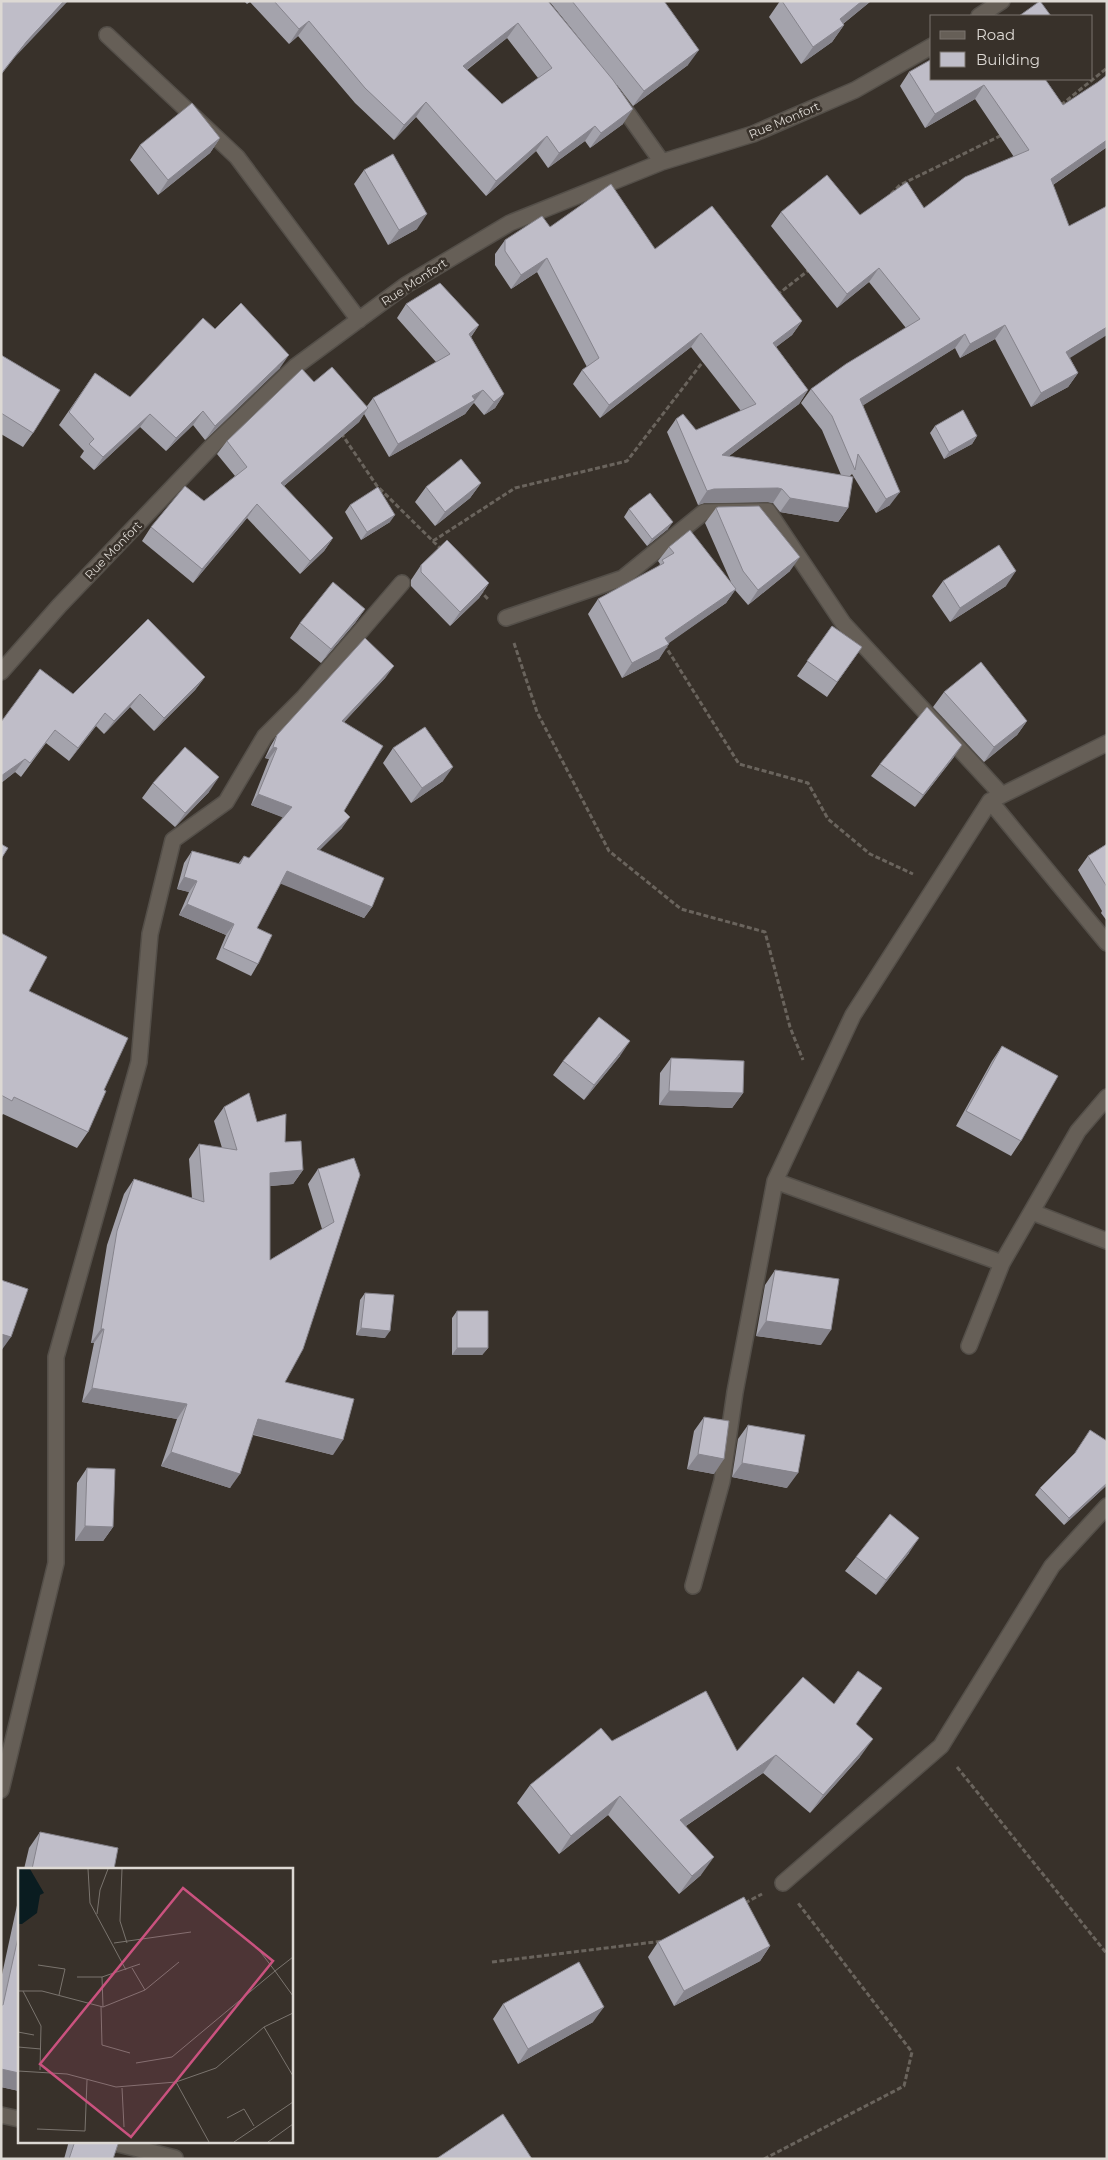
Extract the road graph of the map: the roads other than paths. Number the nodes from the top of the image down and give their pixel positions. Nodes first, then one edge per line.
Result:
1 (1002, 1) edge
2 (981, 15) edge
3 (107, 35) dead end
4 (930, 47) edge
5 (610, 89) edge
6 (662, 162) junction
7 (359, 320) junction
8 (402, 583) dead end
9 (506, 618) road end
10 (1, 672) edge
11 (1107, 743) edge
12 (996, 798) junction
13 (1107, 943) edge
14 (1107, 1097) edge
15 (775, 1181) junction
16 (1032, 1212) junction
17 (1107, 1241) edge
18 (1002, 1264) junction
19 (969, 1346) dead end
20 (1107, 1506) edge
21 (693, 1586) dead end
22 (1, 1790) edge
23 (783, 1883) road end
24 (1, 2115) edge
25 (18, 2119) edge
26 (110, 2142) edge
27 (175, 2158) edge

1 - 2 street
3 - 7 street
4 - 6 street, Rue Monfort
5 - 6 street
6 - 7 street, Rue Monfort
7 - 10 street, Rue Monfort
8 - 22 street
9 - 12 street
11 - 12 street
12 - 13 street
12 - 15 street
14 - 16 street
15 - 18 street
15 - 21 street
16 - 17 street
16 - 18 street
18 - 19 street
20 - 23 street
24 - 25 street
26 - 27 street

